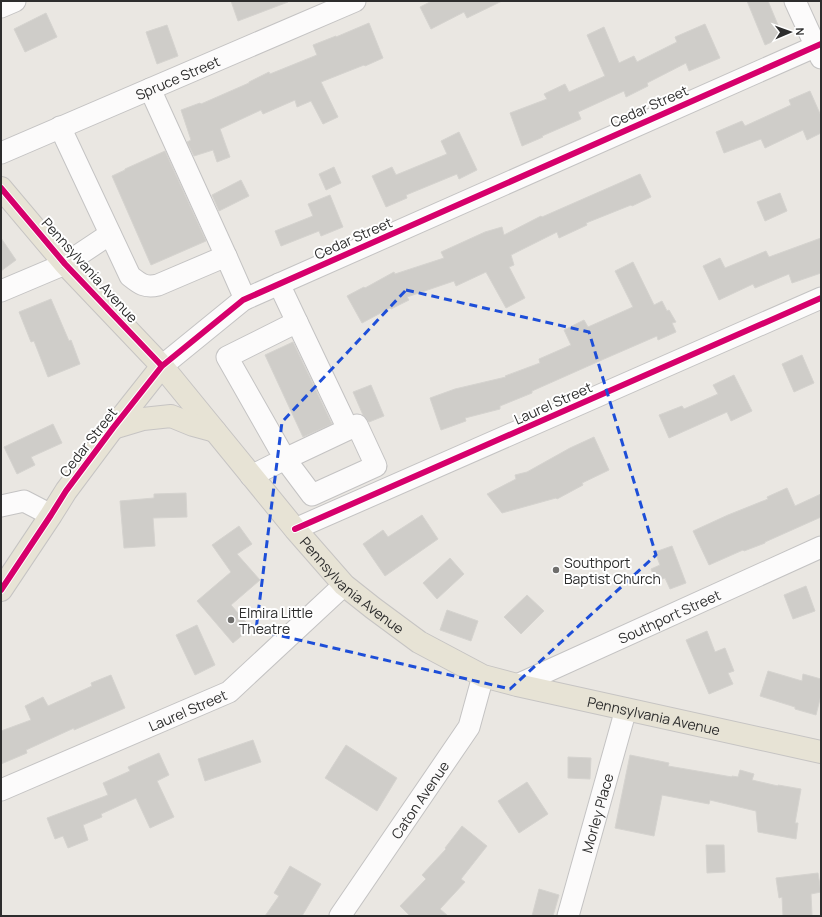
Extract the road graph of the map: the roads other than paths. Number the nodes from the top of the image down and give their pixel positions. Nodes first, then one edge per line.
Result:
1 (15, 1) edge
2 (355, 1) edge
3 (795, 1) edge
4 (1, 7) edge
5 (819, 50) edge
6 (150, 89) junction
7 (60, 128) junction
8 (1, 153) edge
9 (1, 188) edge
10 (110, 234) junction
11 (226, 256) junction
12 (65, 264) junction
13 (279, 284) junction
14 (1, 292) edge
15 (821, 298) edge
16 (245, 299) junction
17 (297, 322) junction
18 (162, 366) junction
19 (113, 428) junction
20 (348, 429) junction
21 (215, 431) junction
22 (285, 459) junction
23 (251, 476) junction
24 (1, 506) edge
25 (51, 515) junction
26 (294, 529) junction
27 (821, 547) edge
28 (344, 585) junction
29 (1, 590) edge
30 (483, 676) junction
31 (517, 685) junction
32 (626, 709) junction
33 (821, 752) edge
34 (1, 790) edge
35 (340, 916) edge
36 (568, 916) edge

1 - 4 street
2 - 6 street, Spruce Street
3 - 5 street
5 - 13 street, Cedar Street
6 - 7 street, Spruce Street
6 - 11 street
7 - 8 street, Spruce Street
7 - 10 street
9 - 12 main road, Pennsylvania Avenue
10 - 11 street
10 - 12 street
11 - 16 street
12 - 14 street
12 - 18 main road, Pennsylvania Avenue
13 - 16 street, Cedar Street
13 - 17 street
15 - 26 street, Laurel Street
16 - 18 street, Cedar Street
17 - 20 street
17 - 22 street
18 - 19 main road, Cedar Street
18 - 21 main road, Pennsylvania Avenue
19 - 21 main road
19 - 25 main road, Cedar Street
20 - 22 street
20 - 22 street
21 - 23 main road, Pennsylvania Avenue
22 - 23 street
23 - 26 main road, Pennsylvania Avenue
24 - 25 street
25 - 29 main road, Cedar Street
26 - 28 main road, Pennsylvania Avenue
27 - 31 street, Southport Street
28 - 30 main road, Pennsylvania Avenue
28 - 34 street, Laurel Street
30 - 31 main road, Pennsylvania Avenue
30 - 35 street, Caton Avenue
31 - 32 main road, Pennsylvania Avenue
32 - 33 main road, Pennsylvania Avenue
32 - 36 street, Morley Place

